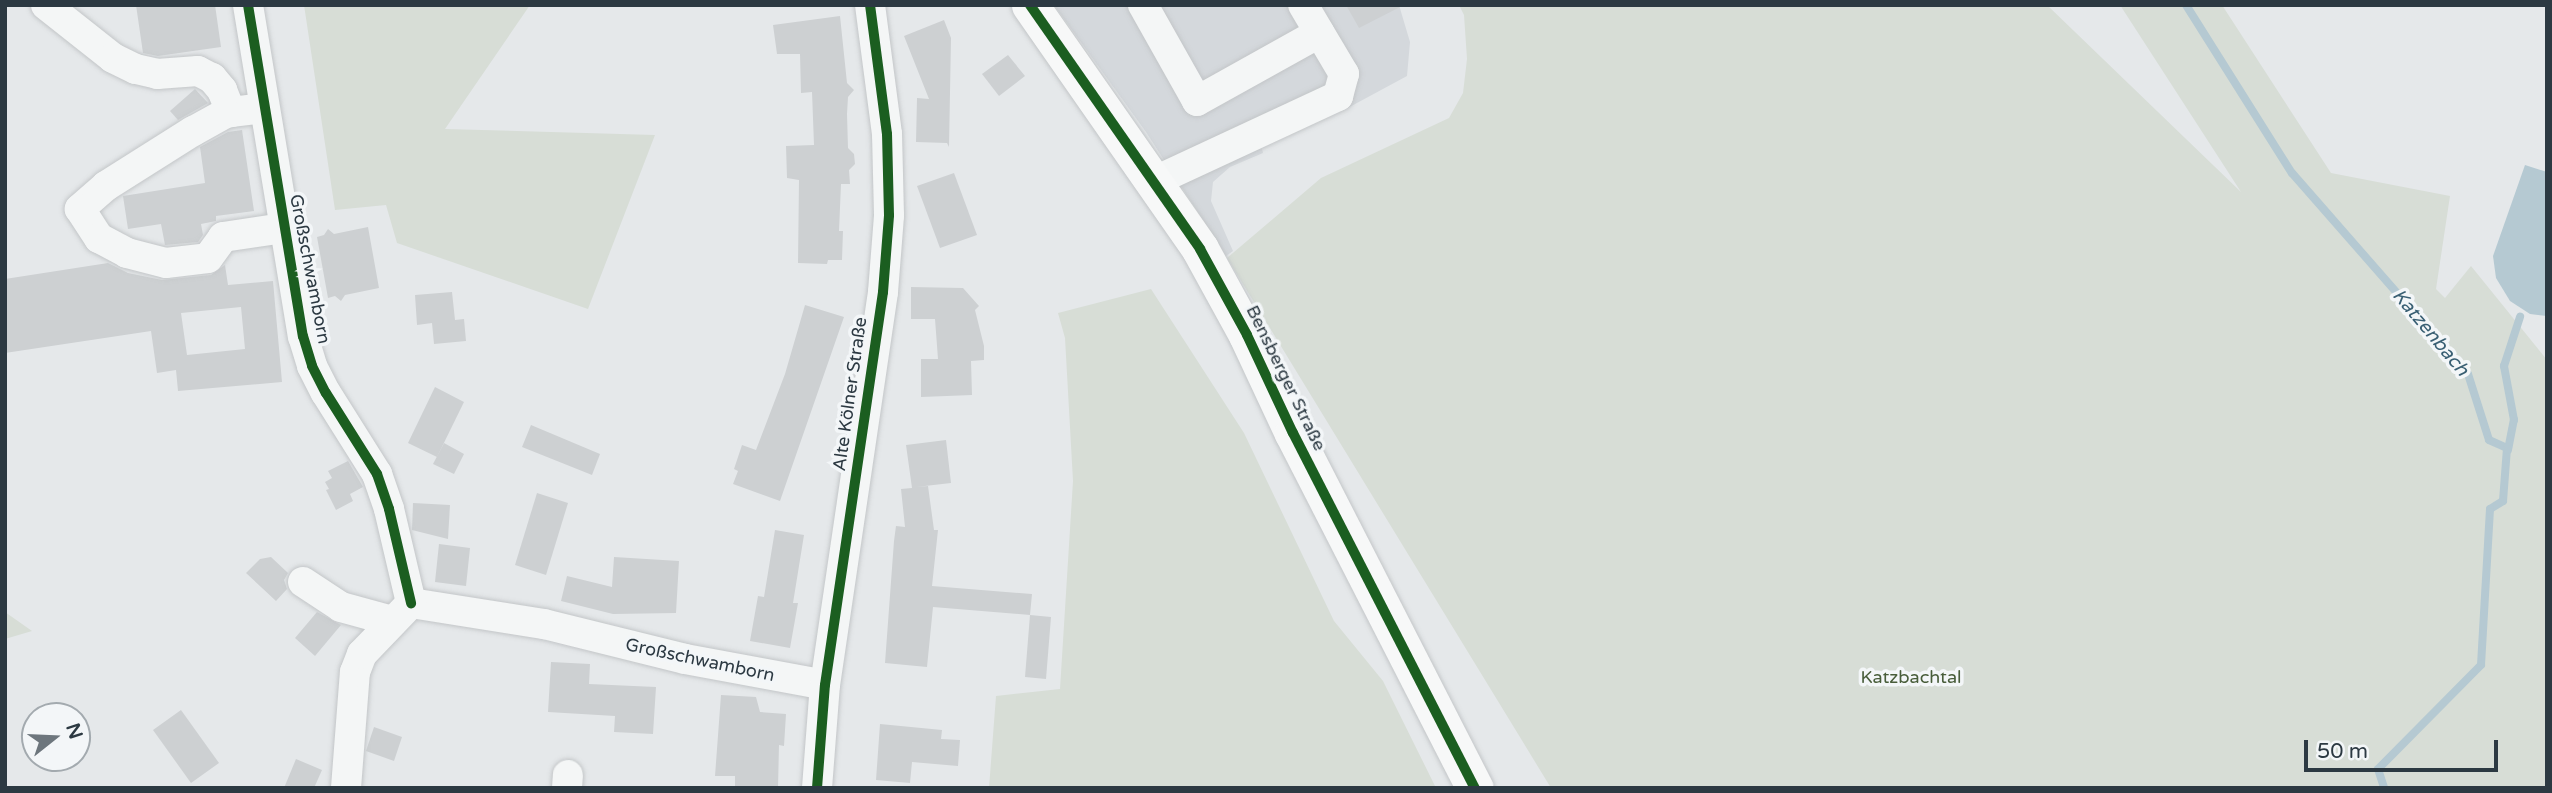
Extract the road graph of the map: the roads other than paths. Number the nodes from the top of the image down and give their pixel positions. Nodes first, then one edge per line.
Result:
1 (46, 5) edge
2 (248, 5) edge
3 (870, 5) edge
4 (1030, 5) edge
5 (1143, 5) edge
6 (1303, 5) edge
7 (1319, 33) junction
8 (264, 108) junction
9 (231, 112) junction
10 (1155, 181) junction
11 (284, 228) junction
12 (303, 582) dead end
13 (401, 612) junction
14 (825, 685) junction
15 (346, 788) edge
16 (817, 788) edge
17 (1475, 788) edge

1 - 9 street
2 - 8 street, Großschwamborn
3 - 14 street, Alte Kölner Straße
4 - 10 main road, Bensberger Straße
5 - 7 street
6 - 7 street
7 - 10 street
8 - 9 street
8 - 11 street, Großschwamborn
9 - 11 street
10 - 17 main road, Bensberger Straße
11 - 13 street, Großschwamborn
12 - 13 street
13 - 14 street, Großschwamborn
13 - 15 street
14 - 16 street, Alte Kölner Straße

